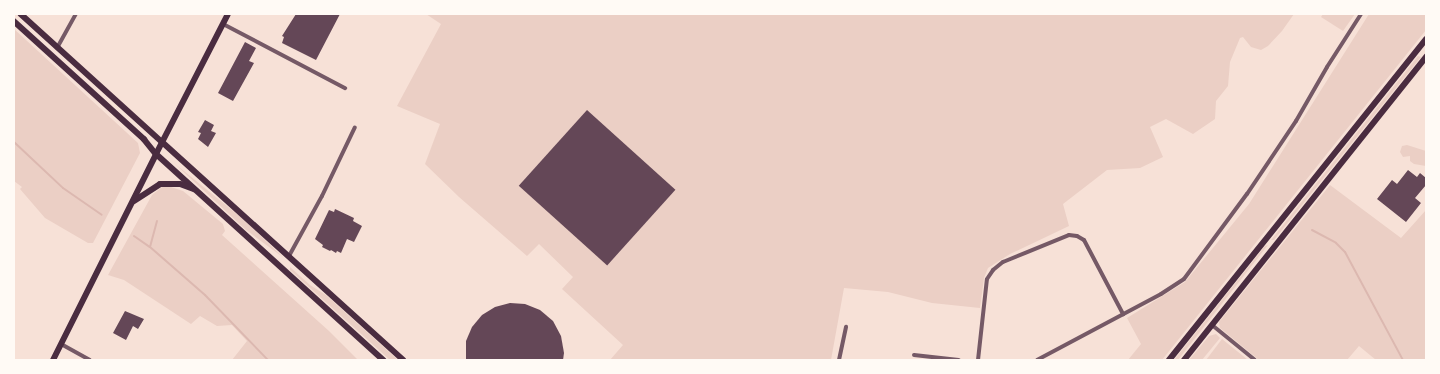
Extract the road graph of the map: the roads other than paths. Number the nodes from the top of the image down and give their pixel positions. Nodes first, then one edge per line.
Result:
1 (21, 14) edge
2 (76, 14) edge
3 (228, 14) edge
4 (1361, 14) edge
5 (14, 21) edge
6 (224, 24) junction
7 (1426, 39) edge
8 (58, 48) junction
9 (1417, 50) junction
10 (1426, 56) edge
11 (345, 88) dead end
12 (355, 127) dead end
13 (162, 142) junction
14 (156, 154) junction
15 (194, 189) junction
16 (132, 202) junction
17 (1265, 240) junction
18 (1274, 247) junction
19 (289, 256) junction
20 (280, 266) junction
21 (1123, 314) junction
22 (1212, 325) junction
23 (846, 327) dead end
24 (61, 344) junction
25 (914, 355) dead end
26 (53, 360) edge
27 (90, 360) edge
28 (383, 360) edge
29 (403, 360) edge
30 (839, 360) edge
31 (959, 360) edge
32 (978, 360) edge
33 (1037, 360) edge
34 (1170, 360) edge
35 (1184, 360) edge
36 (1255, 360) edge

1 - 8 main road
2 - 8 street
3 - 6 main road
4 - 21 street
5 - 14 main road
6 - 11 street
6 - 13 main road
7 - 9 main road
8 - 13 main road
9 - 10 main road
9 - 17 main road
10 - 18 main road
12 - 19 street
13 - 14 main road
13 - 19 main road
14 - 15 main road
14 - 16 main road
15 - 16 main road
15 - 20 main road
16 - 24 main road
17 - 18 main road
17 - 34 main road
18 - 22 main road
19 - 20 main road
19 - 29 main road
20 - 28 main road
21 - 32 street
21 - 33 street
22 - 35 main road
22 - 36 street
23 - 30 street
24 - 26 main road
24 - 27 street
25 - 31 street

